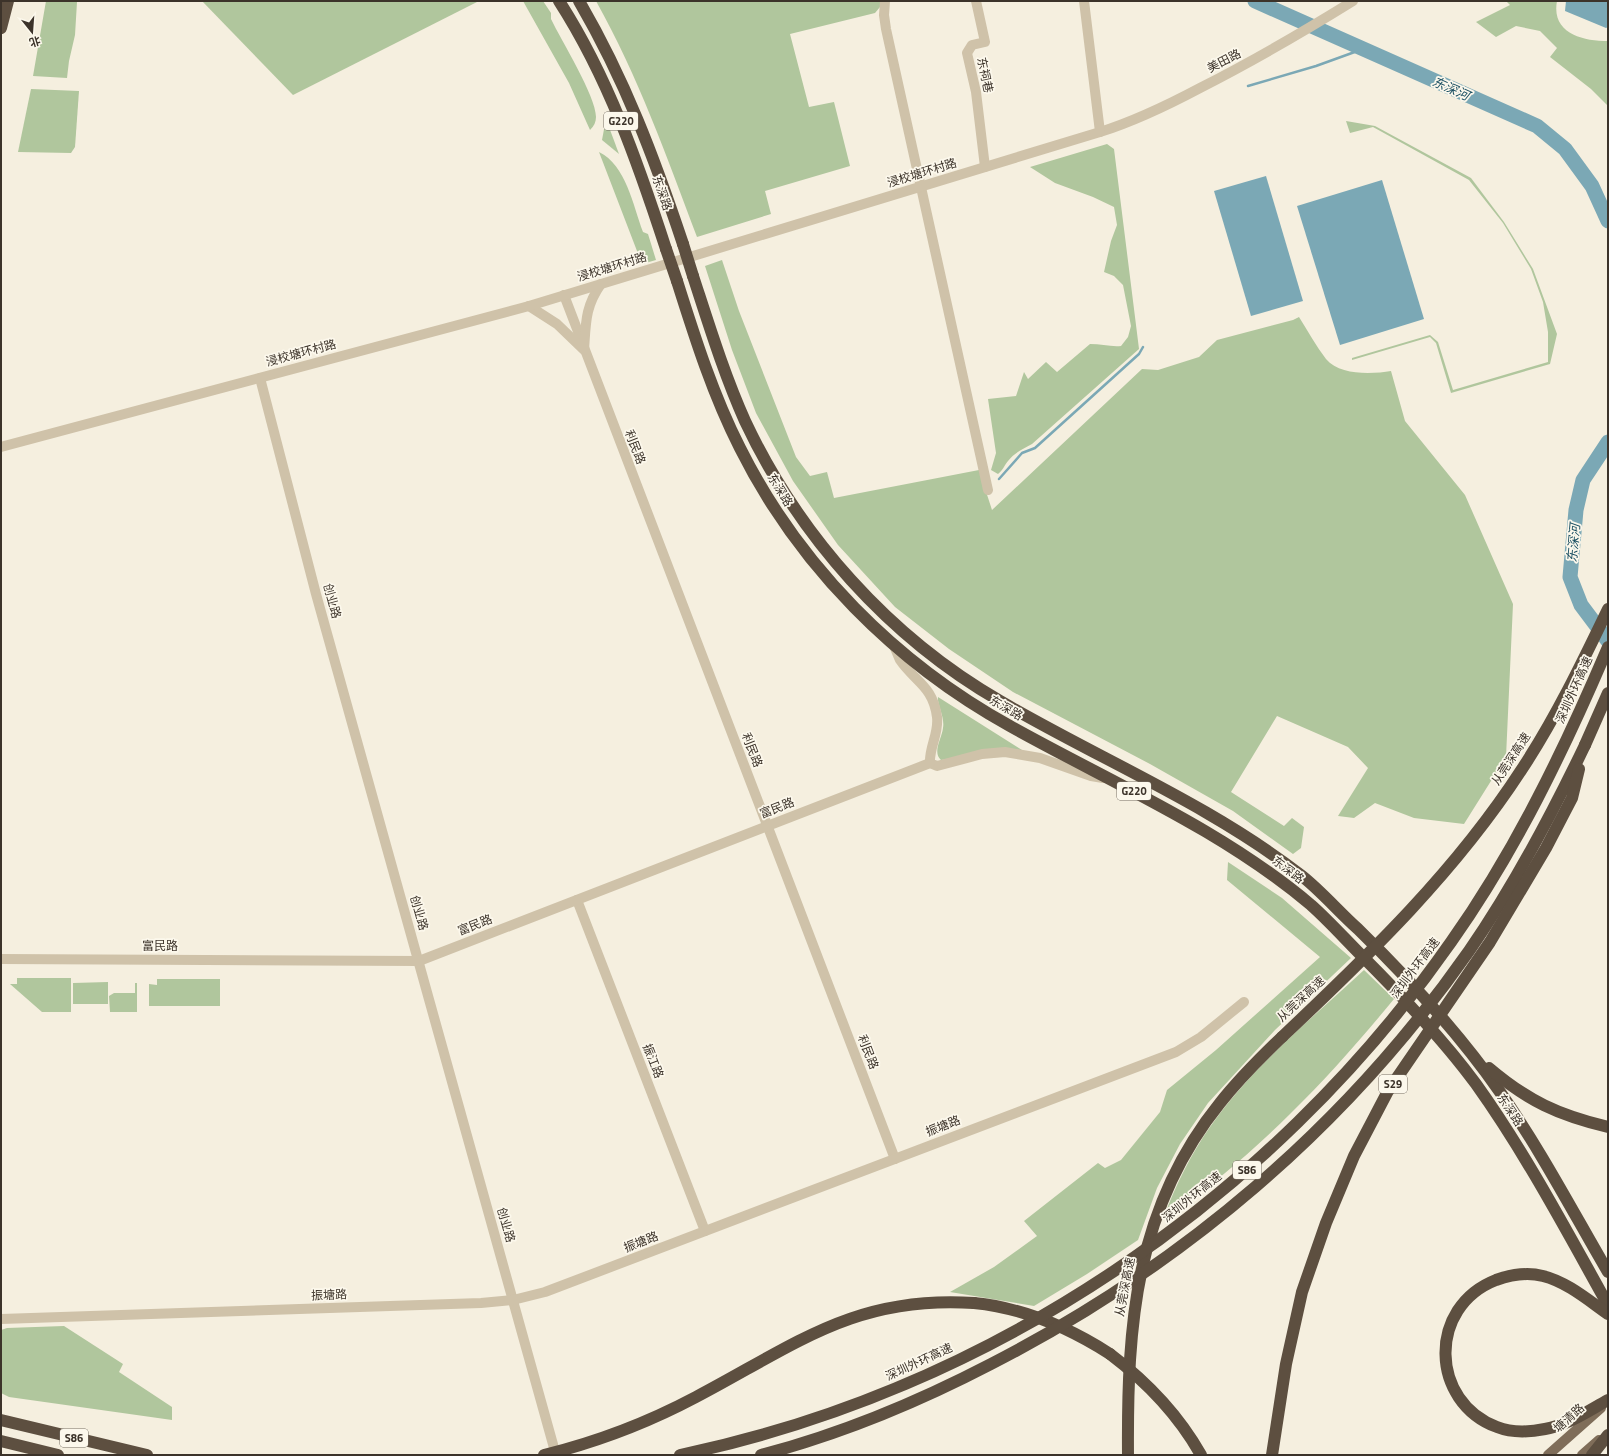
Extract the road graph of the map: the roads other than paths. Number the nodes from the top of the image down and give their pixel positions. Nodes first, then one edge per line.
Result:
1 (8, 1) edge
2 (559, 1) edge
3 (579, 1) edge
4 (885, 1) edge
5 (976, 1) edge
6 (1084, 1) edge
7 (1353, 1) edge
8 (1, 28) edge
9 (1100, 132) junction
10 (985, 167) junction
11 (920, 187) junction
12 (601, 284) junction
13 (564, 295) junction
14 (528, 306) junction
15 (584, 350) junction
16 (260, 378) junction
17 (1, 447) edge
18 (988, 490) dead end
19 (1608, 609) edge
20 (894, 646) junction
21 (1608, 647) edge
22 (1608, 693) edge
23 (1585, 745) junction
24 (930, 763) junction
25 (1109, 778) junction
26 (767, 826) junction
27 (577, 900) junction
28 (1, 959) edge
29 (419, 960) junction
30 (1244, 1002) dead end
31 (1471, 1052) junction
32 (1608, 1127) edge
33 (895, 1159) junction
34 (705, 1231) junction
35 (1608, 1272) edge
36 (513, 1300) junction
37 (1608, 1305) edge
38 (1608, 1314) edge
39 (1, 1319) edge
40 (1608, 1400) edge
41 (1, 1420) edge
42 (1608, 1433) edge
43 (1, 1441) edge
44 (27, 1448) junction
45 (49, 1455) edge
46 (58, 1455) edge
47 (147, 1455) edge
48 (544, 1455) edge
49 (556, 1455) edge
50 (680, 1455) edge
51 (761, 1455) edge
52 (1128, 1455) edge
53 (1201, 1455) edge
54 (1272, 1455) edge
55 (1548, 1455) edge
56 (1582, 1455) edge
57 (1592, 1455) edge

1 - 8 highway
2 - 20 highway, 东深路 / G220, bridge
3 - 31 highway, 东深路 / G220, bridge
4 - 11 street
5 - 10 street, 东祠巷
6 - 9 street
7 - 9 street, 美田路
9 - 10 street, 浸校塘环村路
10 - 11 street, 浸校塘环村路
11 - 12 street, 浸校塘环村路
11 - 18 street
12 - 13 street, 浸校塘环村路
12 - 15 street, 利民路
13 - 14 street, 浸校塘环村路
13 - 15 street, 利民路
14 - 15 street, 利民路
14 - 16 street, 浸校塘环村路
15 - 26 street, 利民路
16 - 17 street, 浸校塘环村路
16 - 29 street, 创业路
19 - 52 highway, 从莞深高速, bridge
20 - 24 street
20 - 25 highway, 东深路 / G220
21 - 50 highway, 深圳外环高速 / S86, bridge
22 - 23 highway, S29
23 - 51 highway, S86, bridge
23 - 54 highway, S29, bridge
24 - 25 street, 富民路
24 - 26 street, 富民路
25 - 37 highway, 东深路 / G220
26 - 27 street, 富民路
26 - 33 street, 利民路
27 - 29 street, 富民路
27 - 34 street, 振江路
28 - 29 street, 富民路
29 - 36 street, 创业路
30 - 33 street, 振塘路
31 - 32 highway
31 - 35 highway, 东深路 / G220
33 - 34 street, 振塘路
34 - 36 street, 振塘路
36 - 39 street, 振塘路
36 - 49 street, 创业路
38 - 40 highway
40 - 55 main road, 塘清路
41 - 47 highway, S86
42 - 56 main road
42 - 57 highway
43 - 44 highway, S86
44 - 45 highway
44 - 46 highway, S86
48 - 53 highway, bridge

